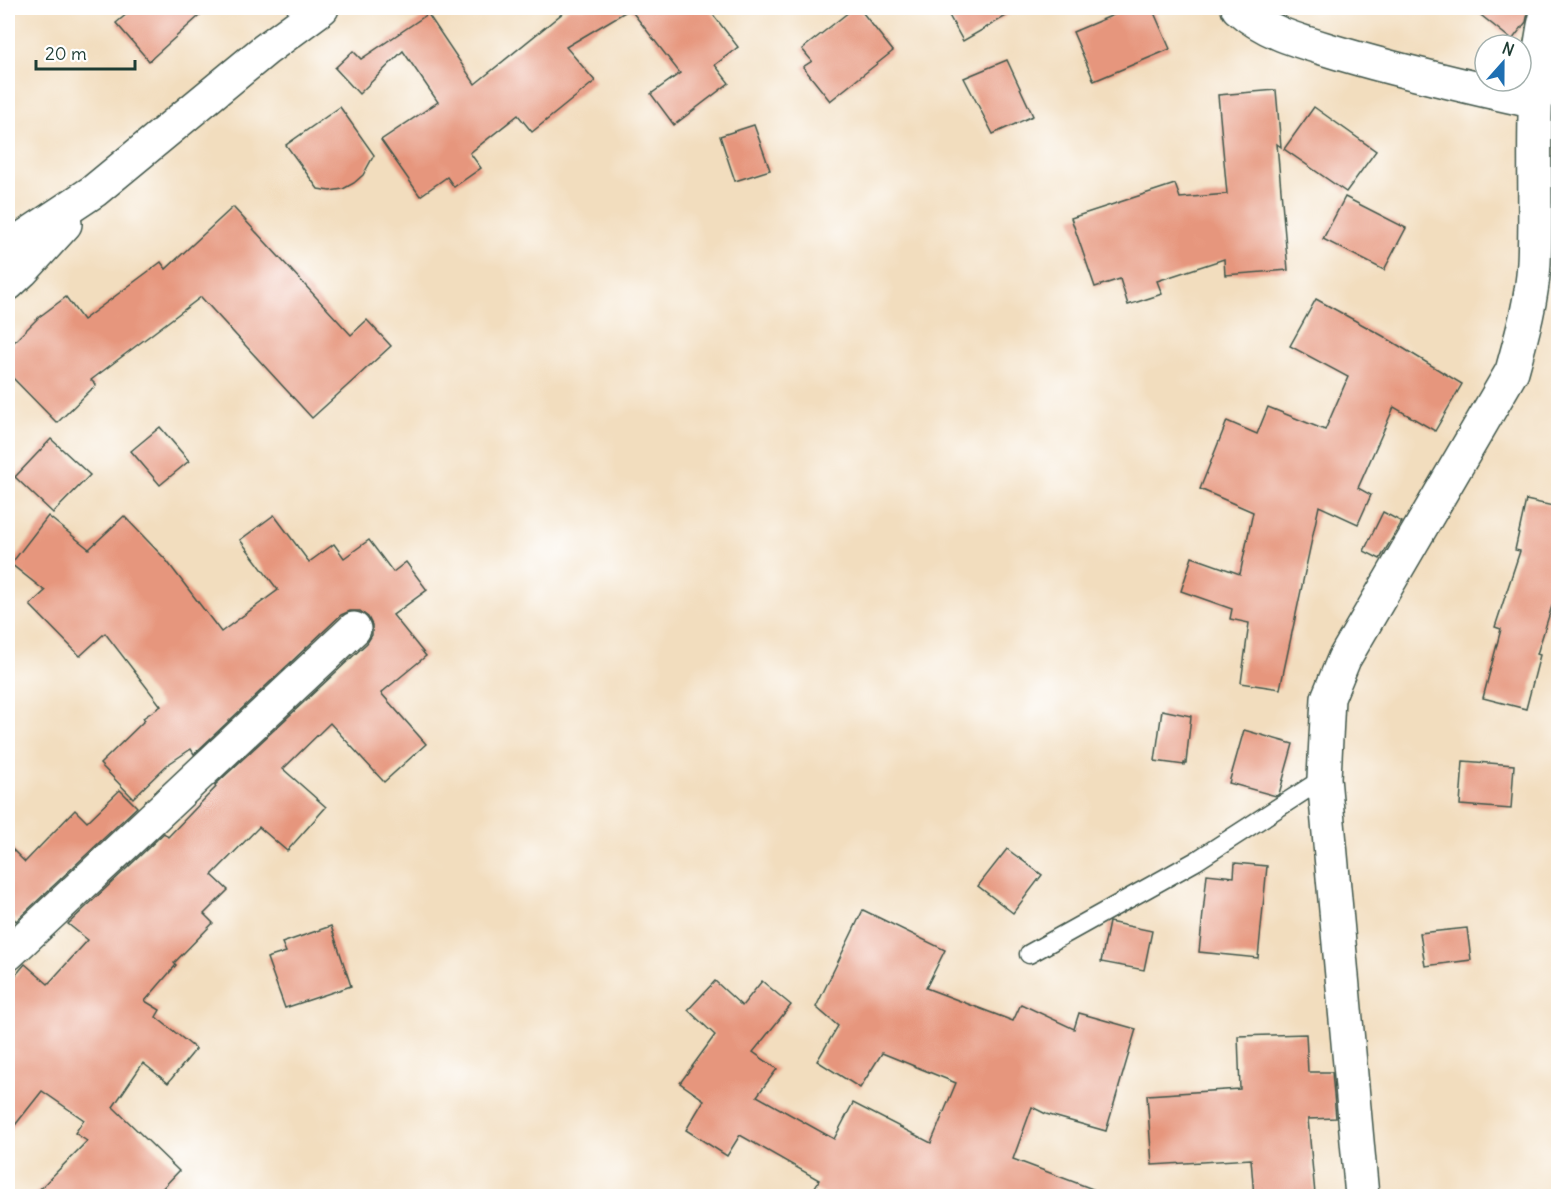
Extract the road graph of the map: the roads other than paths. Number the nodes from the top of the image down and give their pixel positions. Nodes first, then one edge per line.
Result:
1 (322, 8) edge
2 (1238, 8) edge
3 (1548, 8) edge
4 (1535, 102) junction
5 (94, 191) junction
6 (8, 248) edge
7 (1546, 266) edge
8 (8, 284) edge
9 (354, 630) dead end
10 (1324, 778) junction
11 (8, 954) edge
12 (1029, 954) dead end
13 (1362, 1197) edge

1 - 5 street
2 - 4 street
3 - 4 street
4 - 7 street
5 - 6 street
5 - 8 street
7 - 10 street
9 - 11 street
10 - 12 lane
10 - 13 street

